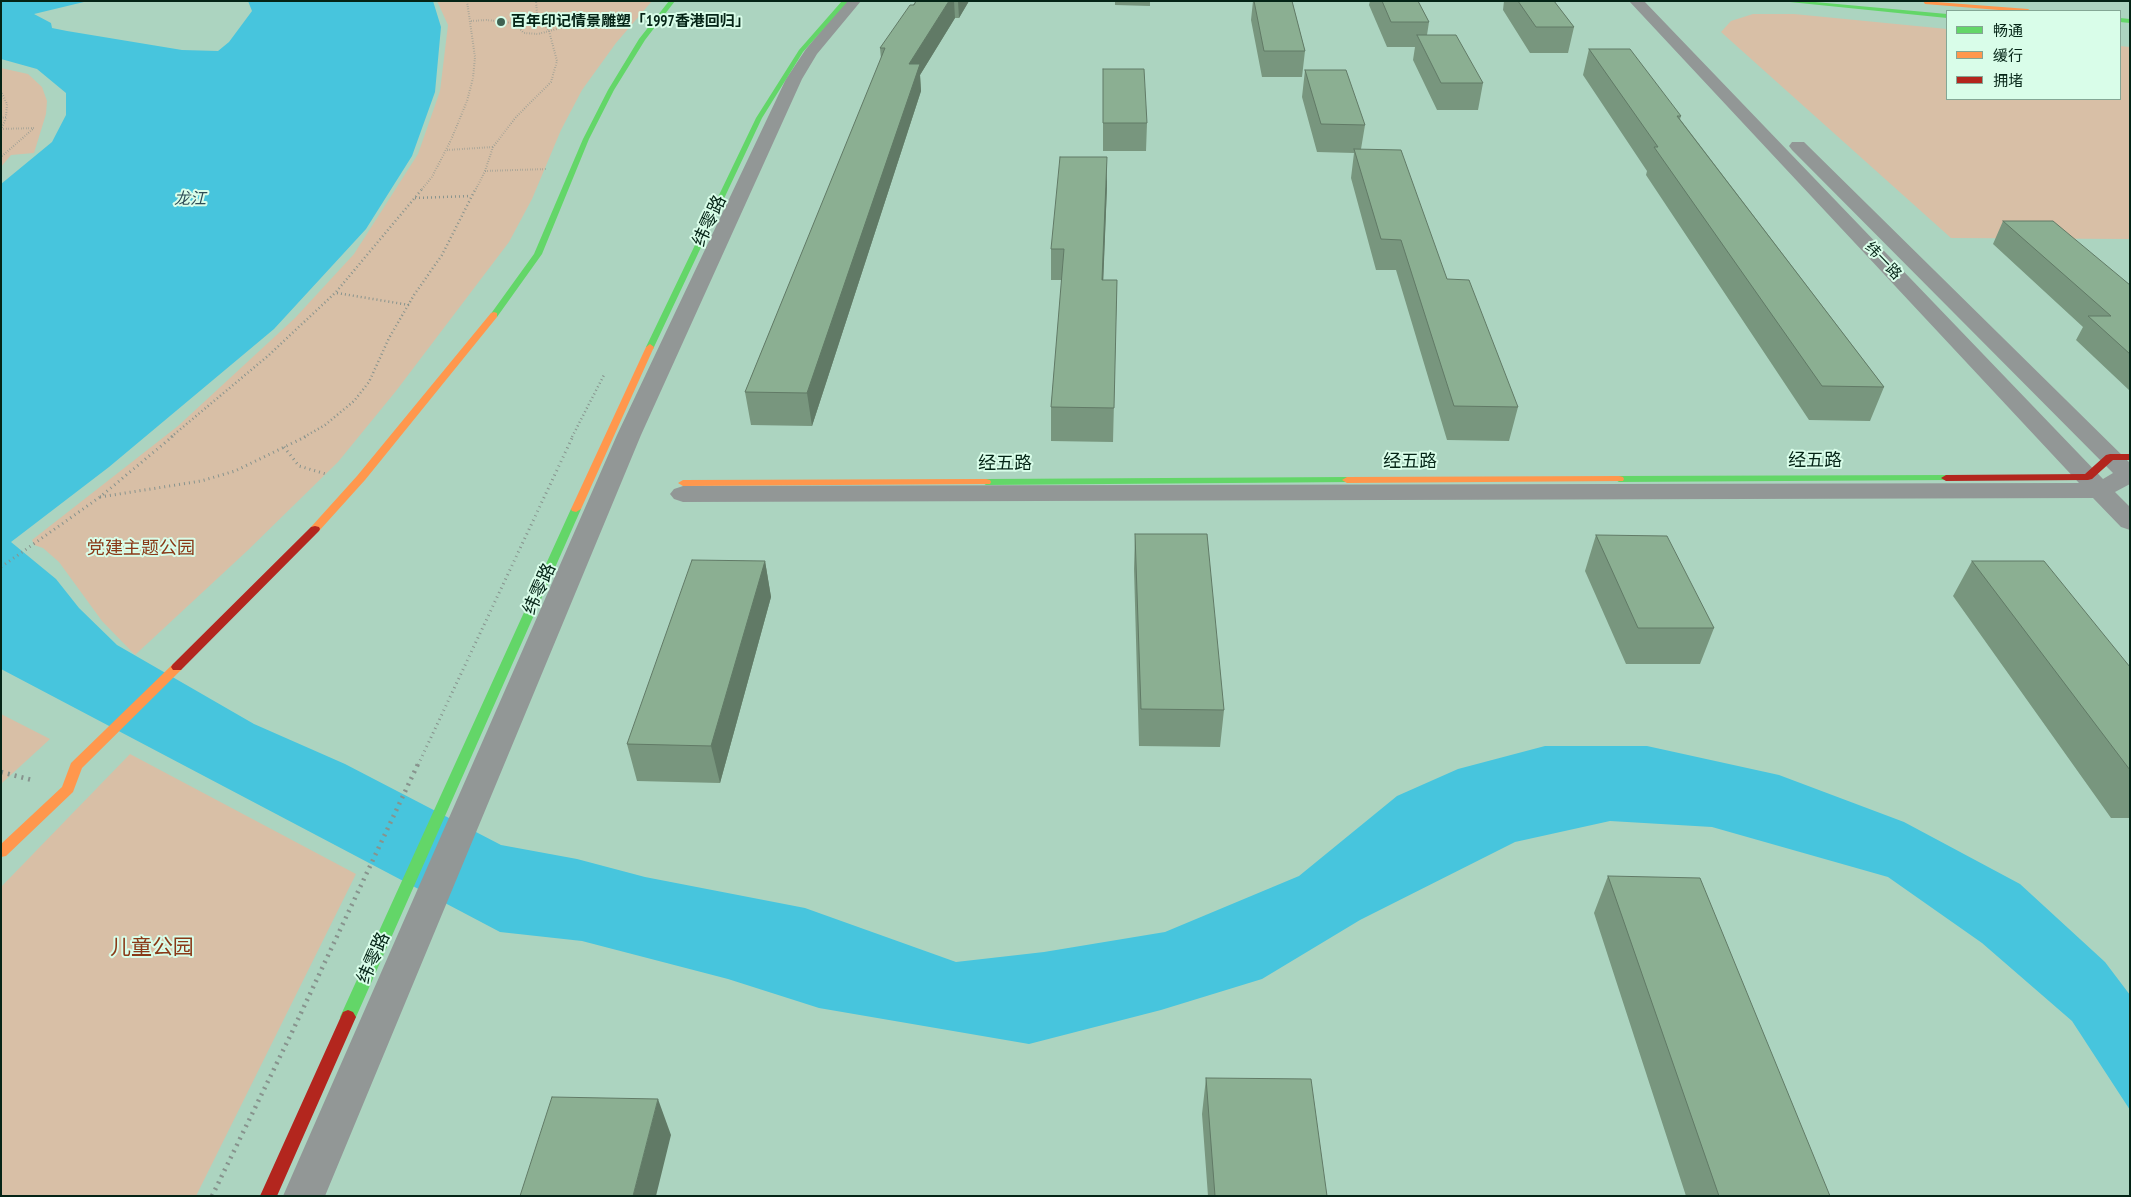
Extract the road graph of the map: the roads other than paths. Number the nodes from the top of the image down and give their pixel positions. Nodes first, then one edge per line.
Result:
1 (845, 1) edge
2 (854, 1) edge
3 (1636, 1) edge
4 (1654, 1) edge
5 (1783, 1) edge
6 (1922, 1) edge
7 (669, 5) edge
8 (2017, 10) edge
9 (1946, 16) edge
10 (2110, 456) junction
11 (2129, 470) edge
12 (2094, 484) junction
13 (683, 489) dead end
14 (2130, 522) edge
15 (1, 852) edge
16 (268, 1196) edge
17 (304, 1196) edge

1 - 16 street, 纬零路
2 - 17 street, 纬零路
3 - 12 street, 纬一路
4 - 10 street, 纬一路
5 - 9 street
6 - 8 street
7 - 15 street
10 - 11 street, 纬一路
10 - 12 street
11 - 12 street
12 - 13 street
12 - 14 street, 纬一路

